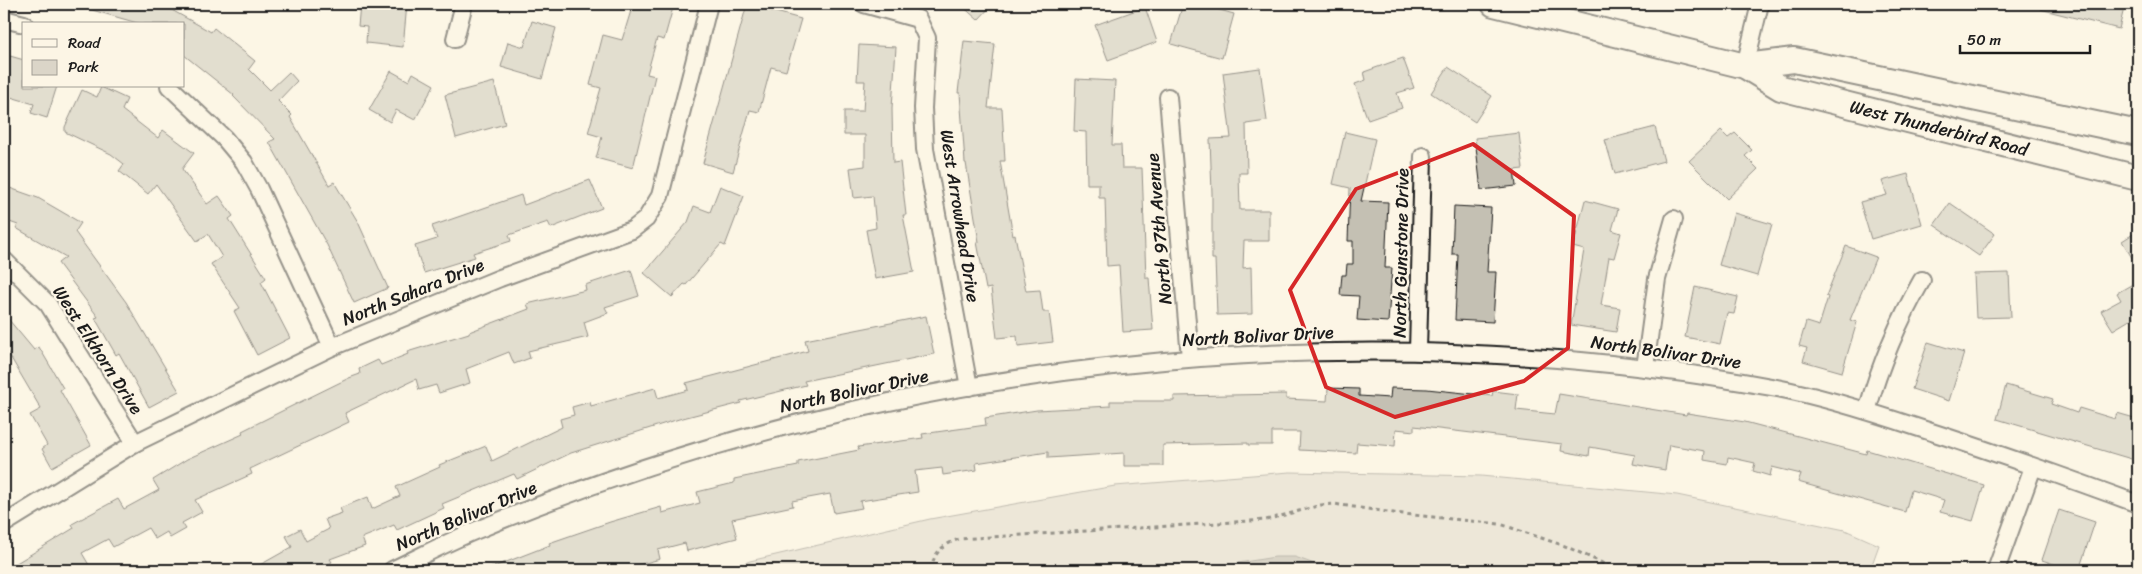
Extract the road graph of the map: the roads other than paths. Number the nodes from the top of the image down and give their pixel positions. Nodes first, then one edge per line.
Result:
1 (464, 4) edge
2 (709, 4) edge
3 (864, 4) edge
4 (1494, 4) edge
5 (1760, 4) edge
6 (4, 19) edge
7 (22, 24) edge
8 (455, 40) dead end
9 (1745, 66) junction
10 (171, 88) edge
11 (1168, 97) dead end
12 (2138, 133) edge
13 (1423, 156) dead end
14 (2138, 178) edge
15 (1674, 219) dead end
16 (4, 260) edge
17 (1922, 280) dead end
18 (332, 347) junction
19 (1418, 351) junction
20 (1190, 358) junction
21 (1645, 368) junction
22 (969, 387) junction
23 (1867, 411) junction
24 (135, 444) junction
25 (2033, 466) junction
26 (2138, 504) edge
27 (4, 524) edge
28 (392, 570) edge
29 (1996, 570) edge

1 - 8 street
2 - 18 street, North Sahara Drive
3 - 22 street, West Arrowhead Drive
4 - 9 main road, West Thunderbird Road
5 - 9 street
6 - 7 street
9 - 12 main road, West Thunderbird Road
9 - 14 main road, West Thunderbird Road
10 - 18 street
11 - 20 street, North 97th Avenue
13 - 19 street, North Gunstone Drive
15 - 21 street
16 - 24 street, West Elkhorn Drive
17 - 23 street
18 - 24 street, North Sahara Drive
19 - 20 street, North Bolivar Drive
19 - 21 street, North Bolivar Drive
20 - 22 street, North Bolivar Drive
21 - 23 street, North Bolivar Drive
22 - 28 street, North Bolivar Drive
23 - 25 street, North Bolivar Drive
24 - 27 street, North Sahara Drive
25 - 26 street, North Bolivar Drive
25 - 29 street

